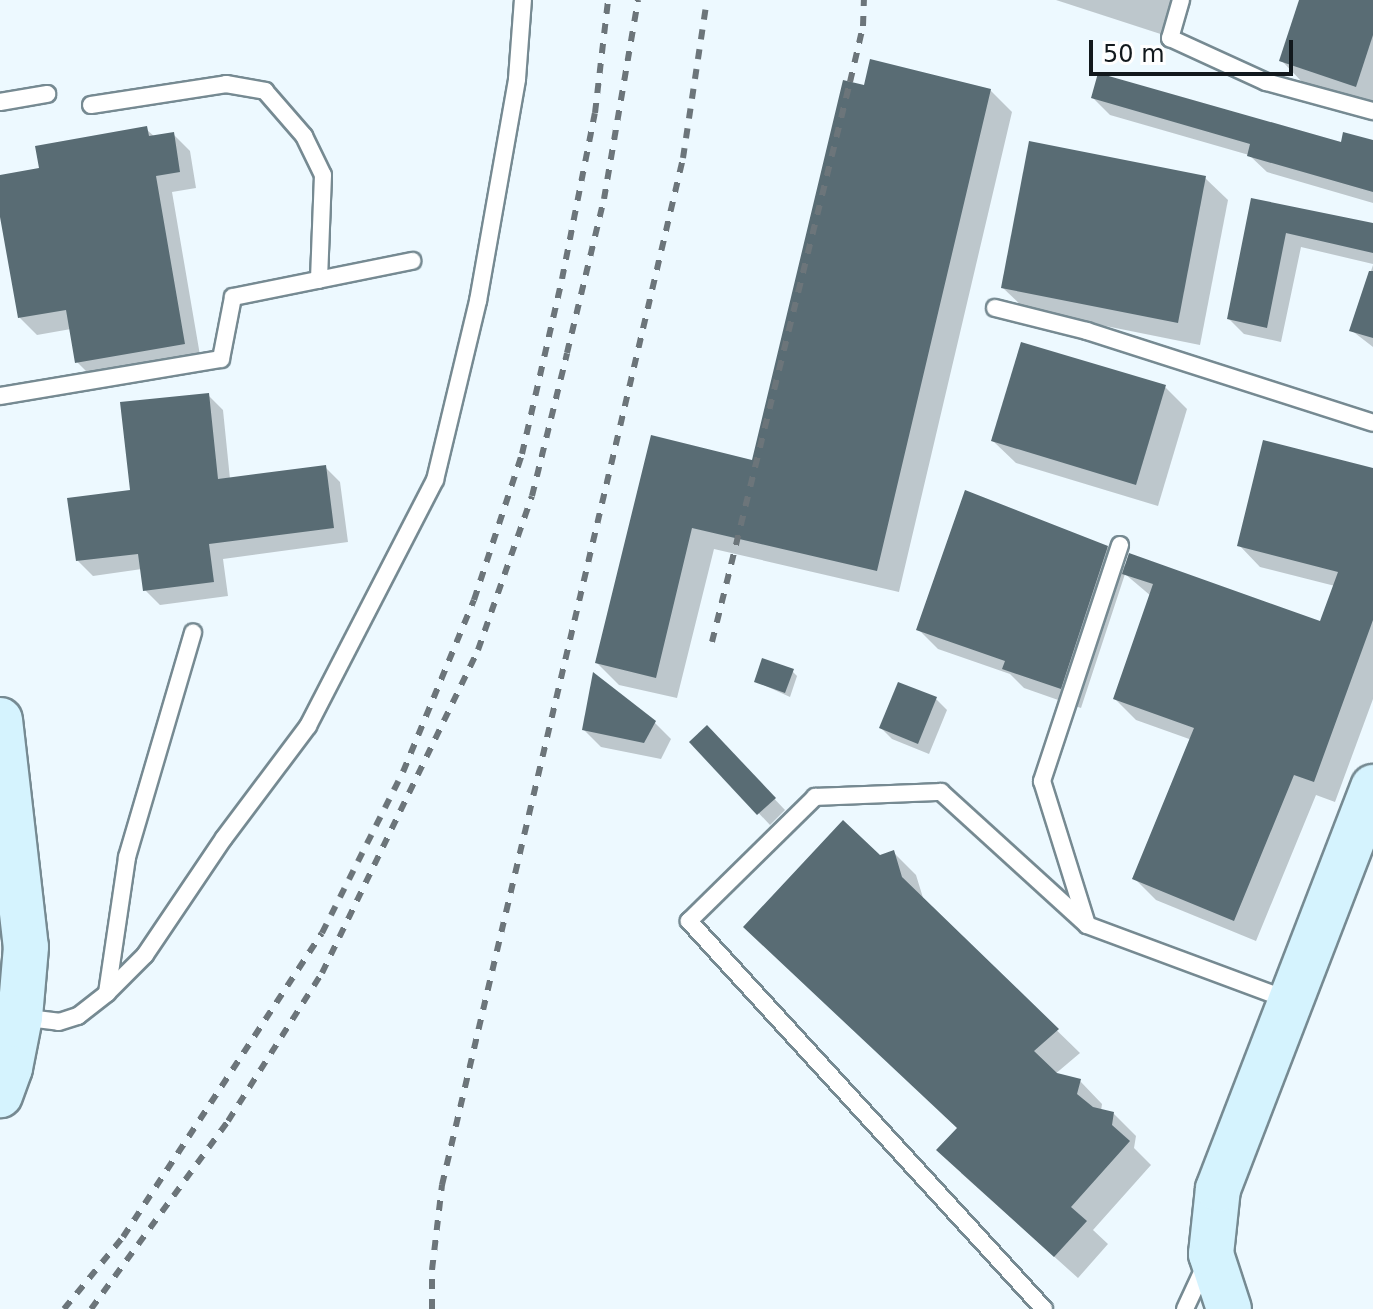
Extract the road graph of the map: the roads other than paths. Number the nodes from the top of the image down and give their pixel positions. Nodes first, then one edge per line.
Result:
1 (523, 0) edge
2 (1181, 0) edge
3 (47, 94) dead end
4 (0, 102) edge
5 (91, 105) dead end
6 (1373, 111) edge
7 (412, 261) dead end
8 (319, 280) junction
9 (995, 308) dead end
10 (0, 396) edge
11 (1373, 423) edge
12 (1120, 545) dead end
13 (193, 633) dead end
14 (0, 720) edge
15 (1373, 787) edge
16 (1087, 925) junction
17 (107, 993) junction
18 (1291, 1001) junction
19 (20, 1017) junction
20 (0, 1095) edge
21 (1211, 1254) junction
22 (1044, 1309) edge
23 (1185, 1309) edge
24 (1229, 1309) edge

1 - 17 lane
2 - 6 lane
3 - 4 lane
5 - 8 lane
7 - 8 lane
8 - 10 lane
9 - 11 lane
12 - 16 lane
13 - 17 lane
14 - 19 street
15 - 18 street
16 - 18 lane
16 - 22 lane
17 - 19 lane
18 - 21 street
19 - 20 street
21 - 23 lane
21 - 24 street

